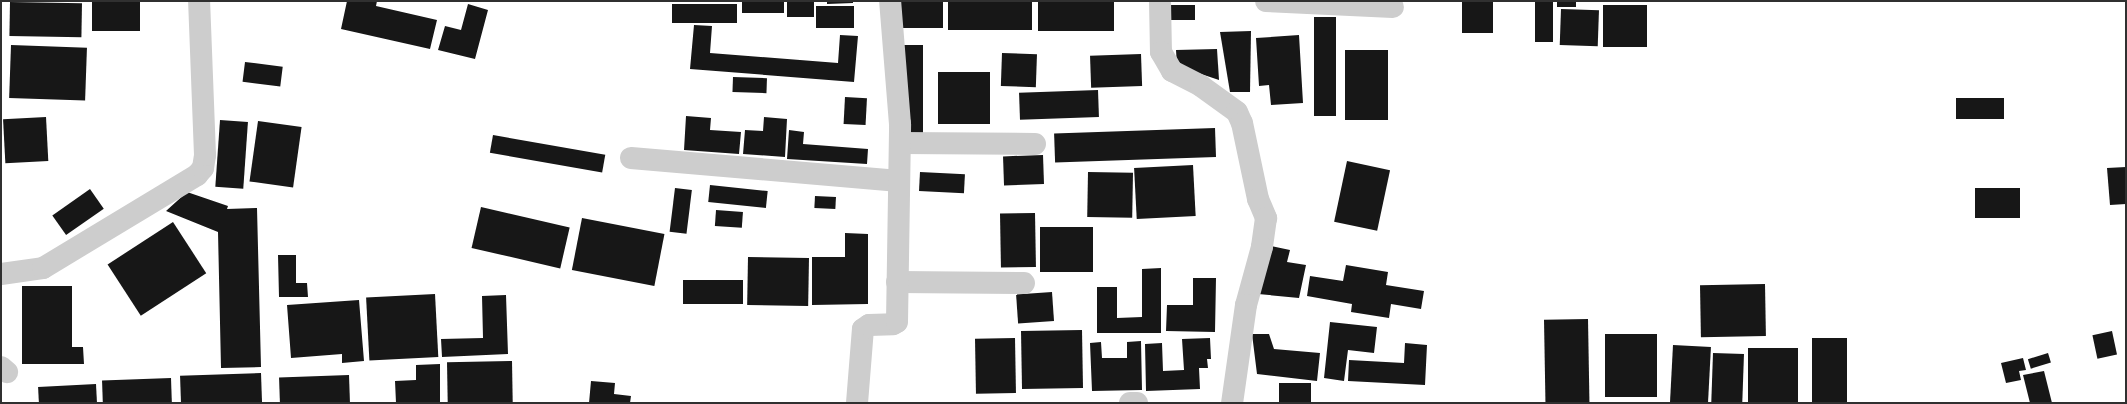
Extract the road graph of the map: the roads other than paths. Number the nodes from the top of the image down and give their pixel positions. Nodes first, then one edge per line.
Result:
1 (199, 1) edge
2 (890, 1) edge
3 (1160, 1) edge
4 (1266, 1) edge
5 (1393, 7) dead end
6 (900, 143) junction
7 (1035, 144) dead end
8 (631, 158) dead end
9 (899, 181) junction
10 (1, 274) edge
11 (898, 282) junction
12 (1024, 283) dead end
13 (857, 403) edge
14 (1130, 403) edge
15 (1137, 403) edge
16 (1232, 403) edge

1 - 10 street
2 - 6 street
3 - 16 street
4 - 5 street
6 - 7 street
6 - 9 street
8 - 9 street
9 - 11 street
11 - 12 street
11 - 13 street
14 - 15 street

